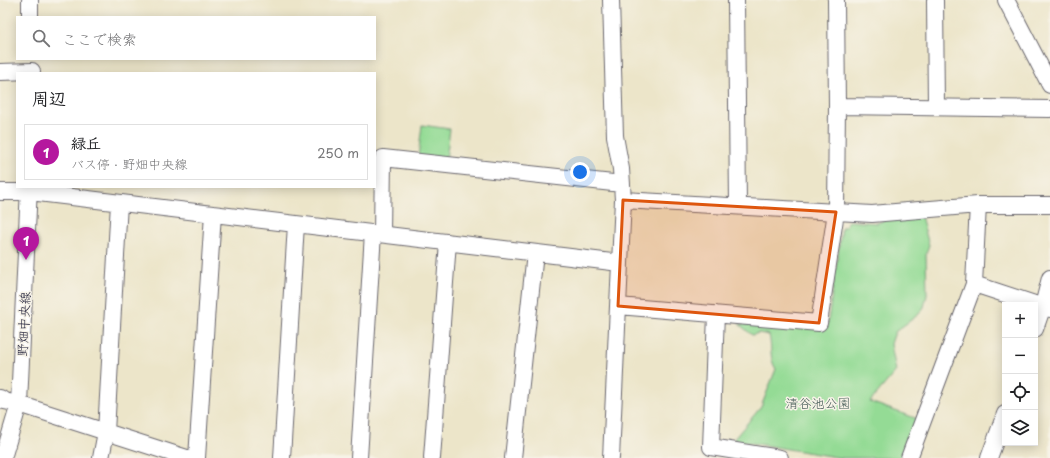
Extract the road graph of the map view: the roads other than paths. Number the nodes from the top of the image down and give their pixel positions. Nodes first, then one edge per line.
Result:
1 (30, 0) edge
2 (611, 0) edge
3 (736, 0) edge
4 (836, 0) edge
5 (935, 0) edge
6 (1006, 0) edge
7 (30, 16) edge
8 (31, 68) edge
9 (0, 72) edge
10 (1050, 85) edge
11 (838, 106) junction
12 (936, 107) junction
13 (1050, 109) edge
14 (29, 190) edge
15 (0, 192) edge
16 (623, 192) junction
17 (119, 203) junction
18 (978, 205) junction
19 (1050, 205) edge
20 (738, 206) junction
21 (836, 212) junction
22 (213, 214) junction
23 (296, 224) junction
24 (377, 234) junction
25 (448, 242) junction
26 (535, 253) junction
27 (620, 263) junction
28 (1050, 278) edge
29 (974, 284) junction
30 (618, 306) junction
31 (1047, 307) edge
32 (716, 314) junction
33 (1038, 324) edge
34 (0, 398) edge
35 (19, 404) junction
36 (1002, 422) edge
37 (106, 432) junction
38 (735, 454) edge
39 (3, 458) edge
40 (101, 458) edge
41 (187, 458) edge
42 (197, 458) edge
43 (282, 458) edge
44 (358, 458) edge
45 (432, 458) edge
46 (513, 458) edge
47 (611, 458) edge
48 (780, 458) edge
49 (909, 458) edge
50 (989, 458) edge

1 - 7 street
2 - 16 street
3 - 20 street
4 - 11 street
5 - 12 street
6 - 10 street
8 - 9 street
11 - 12 street
11 - 21 street
12 - 13 street
14 - 15 street
14 - 17 street
14 - 35 street, 野畑中央線
16 - 20 street
16 - 24 street
16 - 27 street
17 - 22 street
17 - 37 street
18 - 19 street
18 - 21 street
18 - 29 street
20 - 21 street
21 - 32 street
22 - 23 street
22 - 42 street
23 - 24 street
23 - 43 street
24 - 25 street
24 - 44 street
25 - 26 street
25 - 45 street
26 - 27 street
26 - 46 street
27 - 30 street
28 - 31 street
29 - 31 street
29 - 49 street
30 - 32 street
30 - 47 street
31 - 33 street
32 - 38 street
34 - 35 street
35 - 37 street
35 - 39 street, 野畑中央線
36 - 50 street
37 - 40 street
37 - 41 street
38 - 48 street

